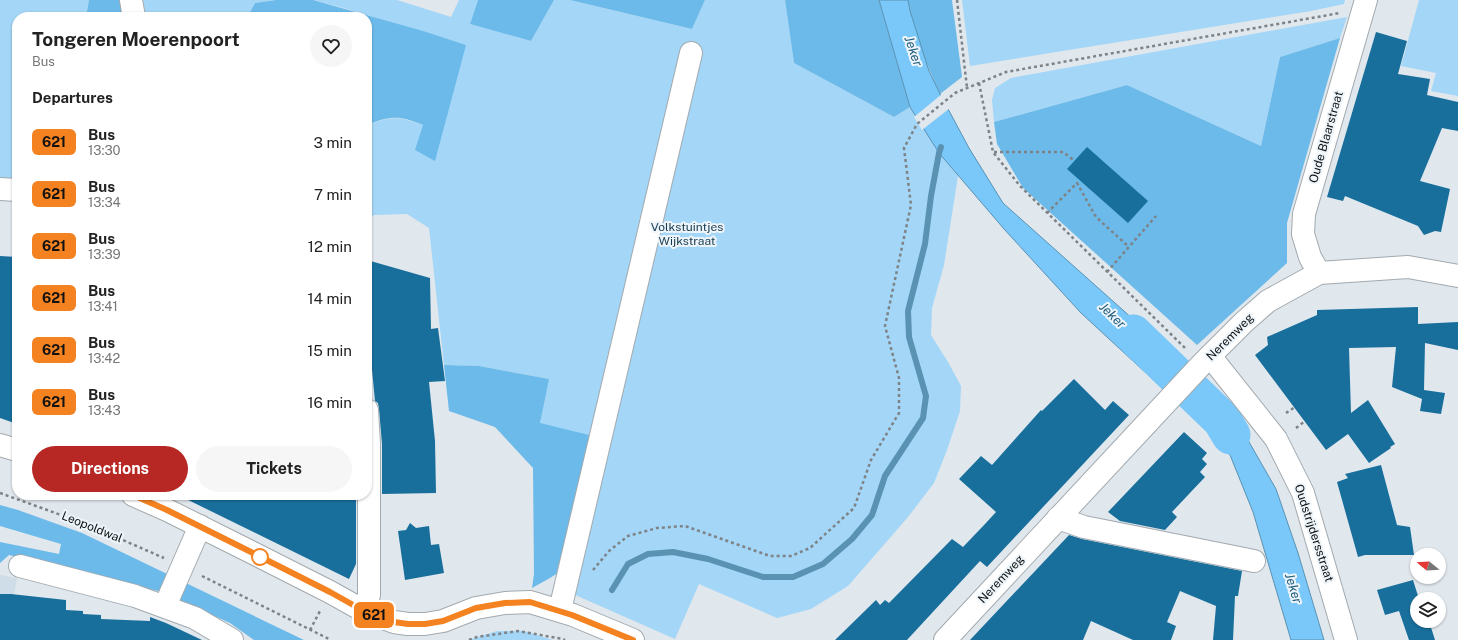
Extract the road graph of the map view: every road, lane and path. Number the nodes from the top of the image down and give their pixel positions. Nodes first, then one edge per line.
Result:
1 (131, 0) edge
2 (957, 0) edge
3 (1365, 5) edge
4 (133, 12) edge
5 (691, 53) dead end
6 (979, 83) junction
7 (967, 88) junction
8 (993, 152) junction
9 (1074, 161) dead end
10 (0, 189) edge
11 (12, 190) edge
12 (1047, 213) junction
13 (1156, 216) dead end
14 (1129, 247) junction
15 (1107, 272) junction
16 (1319, 273) junction
17 (1458, 276) edge
18 (1203, 363) junction
19 (1295, 407) dead end
20 (1286, 414) dead end
21 (1305, 421) dead end
22 (1296, 428) dead end
23 (0, 445) edge
24 (12, 449) edge
25 (0, 493) edge
26 (12, 497) edge
27 (19, 500) edge
28 (144, 500) edge
29 (369, 500) edge
30 (1058, 518) junction
31 (200, 526) junction
32 (1254, 561) dead end
33 (20, 566) dead end
34 (182, 566) junction
35 (593, 571) dead end
36 (165, 606) junction
37 (560, 610) junction
38 (364, 611) junction
39 (407, 632) edge
40 (232, 640) edge
41 (330, 640) edge
42 (470, 640) edge
43 (564, 640) edge
44 (632, 640) edge
45 (945, 640) edge
46 (1346, 640) edge

1 - 4 street
2 - 7 path
3 - 6 path
3 - 16 street, Oude Blaarstraat
5 - 37 street
6 - 7 path
6 - 8 path
7 - 35 path
8 - 9 path
8 - 12 path
10 - 11 street
12 - 14 path
12 - 15 path
13 - 14 path
14 - 15 path
15 - 18 path
16 - 17 street, Neremweg
16 - 18 street, Neremweg
18 - 30 street, Neremweg
18 - 46 street, Oudstrijdersstraat
19 - 20 path
21 - 22 path
23 - 24 street
25 - 26 path, Leopoldwal
27 - 34 path, Leopoldwal
28 - 31 street
29 - 38 street
30 - 32 street
30 - 45 street, Neremweg
31 - 34 street
31 - 38 street
33 - 36 street
34 - 36 street
34 - 41 path, Leopoldwal
36 - 40 street
37 - 39 street
37 - 44 street
38 - 39 street
42 - 43 path

